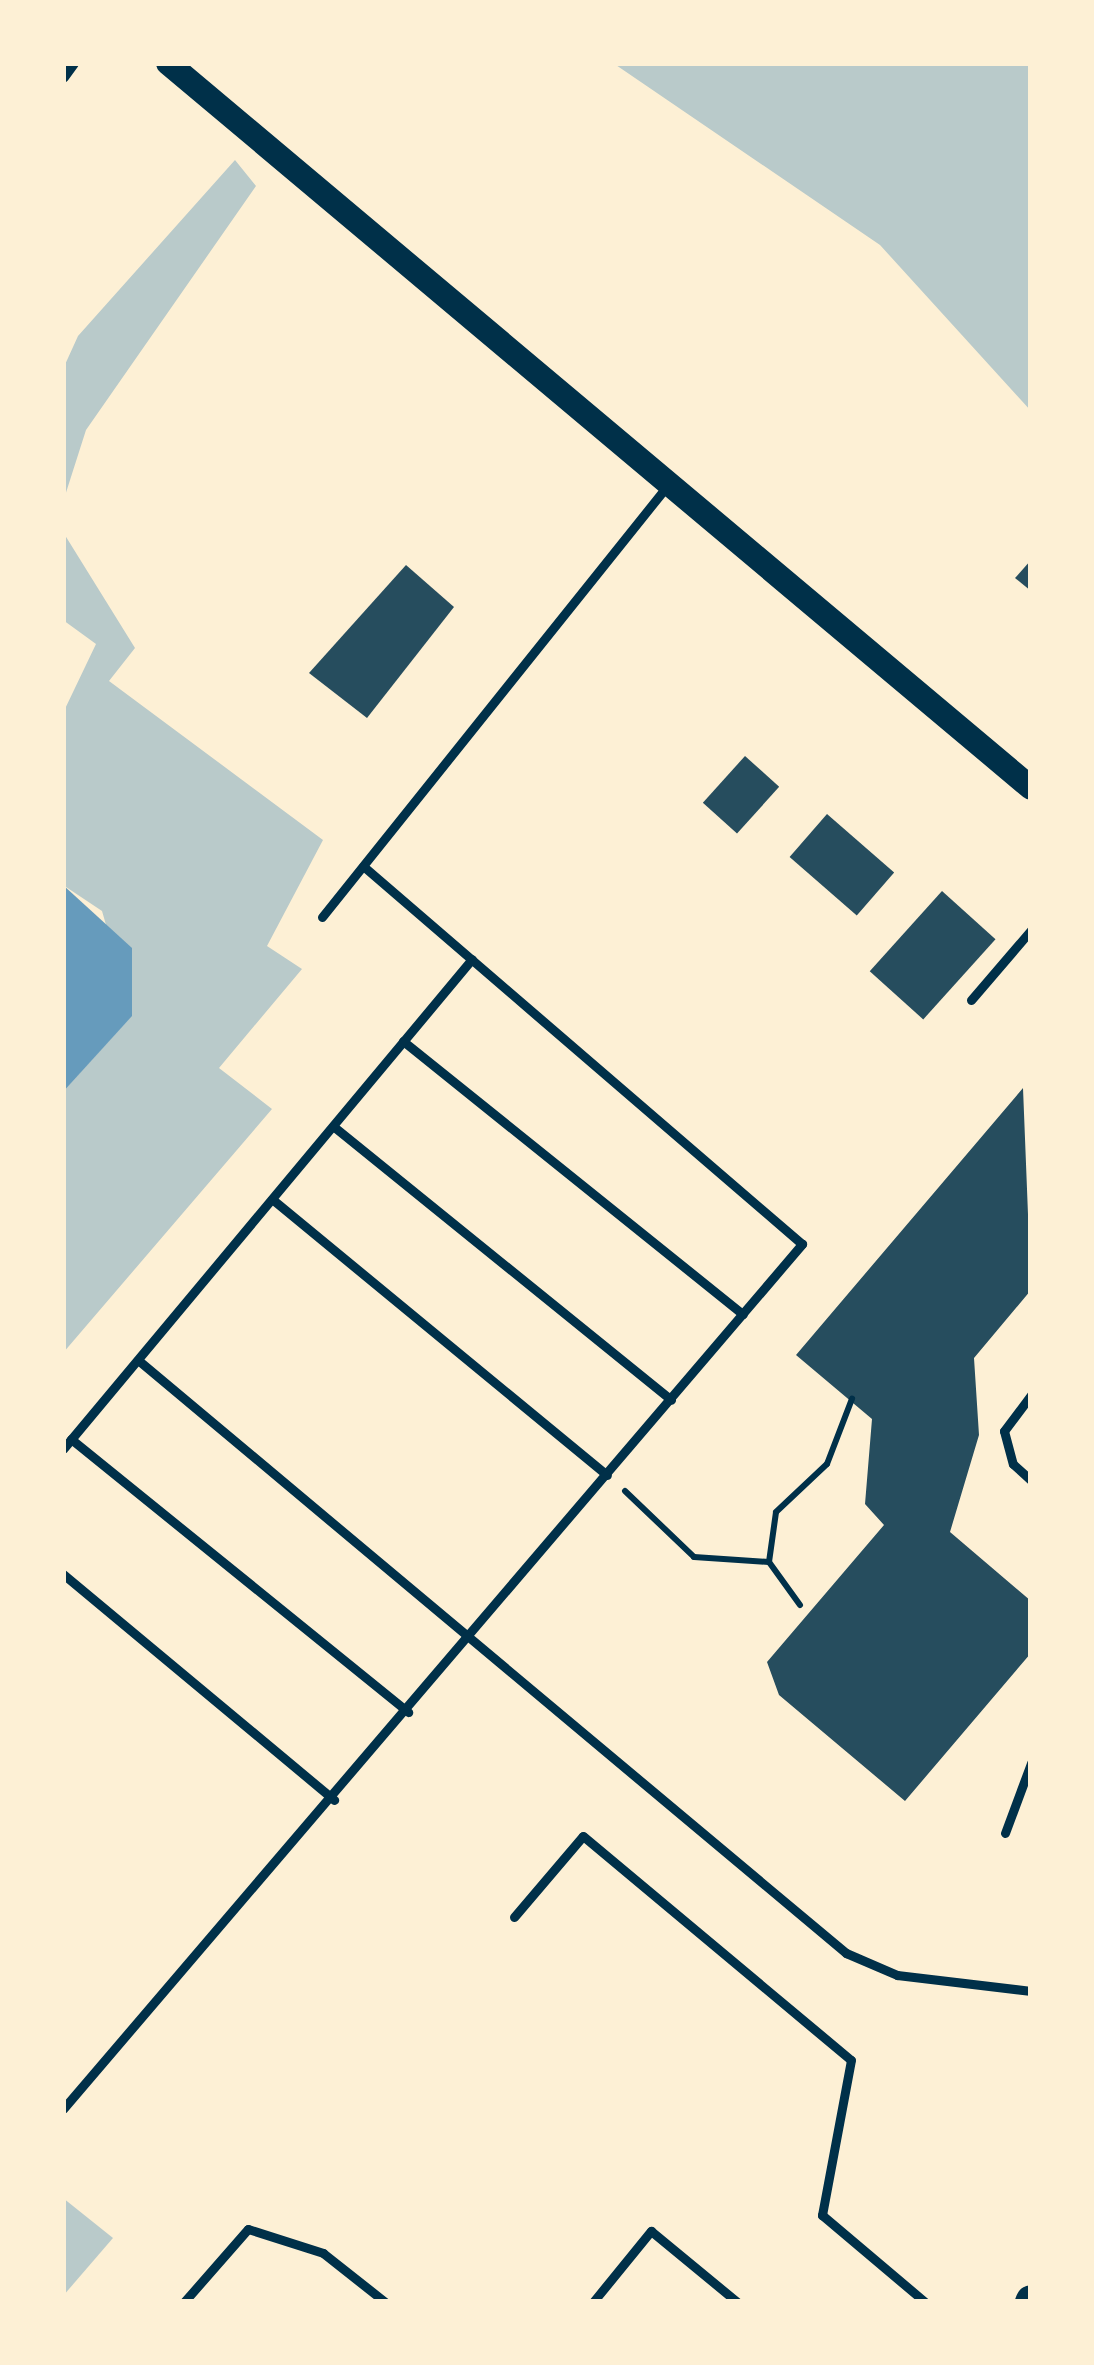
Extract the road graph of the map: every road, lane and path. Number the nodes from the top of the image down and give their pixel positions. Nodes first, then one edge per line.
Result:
1 (73, 63) edge
2 (169, 63) edge
3 (63, 76) edge
4 (672, 481) junction
5 (1031, 788) edge
6 (363, 866) junction
7 (322, 917) dead end
8 (1031, 930) edge
9 (472, 959) junction
10 (971, 1000) dead end
11 (403, 1041) junction
12 (333, 1126) junction
13 (272, 1199) junction
14 (743, 1314) junction
15 (138, 1360) junction
16 (1031, 1396) edge
17 (852, 1399) dead end
18 (671, 1400) junction
19 (71, 1439) junction
20 (63, 1449) edge
21 (608, 1475) junction
22 (1031, 1480) edge
23 (625, 1491) dead end
24 (769, 1562) junction
25 (63, 1574) edge
26 (800, 1605) dead end
27 (472, 1636) junction
28 (408, 1712) junction
29 (1031, 1763) edge
30 (334, 1800) junction
31 (1005, 1833) dead end
32 (514, 1917) dead end
33 (1031, 1991) edge
34 (63, 2109) edge
35 (184, 2302) edge
36 (385, 2302) edge
37 (593, 2302) edge
38 (737, 2302) edge
39 (925, 2302) edge

1 - 3 street
2 - 4 main road
4 - 5 main road
4 - 6 lane
6 - 7 lane
6 - 9 lane
8 - 10 lane
9 - 11 lane
9 - 14 lane
11 - 12 lane
11 - 14 lane
12 - 13 lane
12 - 18 lane
13 - 15 lane
13 - 21 lane
14 - 18 lane
15 - 19 lane
15 - 27 lane
16 - 22 lane
17 - 24 path
18 - 21 lane
19 - 20 lane
19 - 28 lane
21 - 27 lane
23 - 24 path
24 - 26 path
25 - 30 lane
27 - 28 lane
27 - 33 lane
28 - 30 lane
29 - 31 lane
30 - 34 lane
32 - 39 lane
35 - 36 lane
37 - 38 lane

